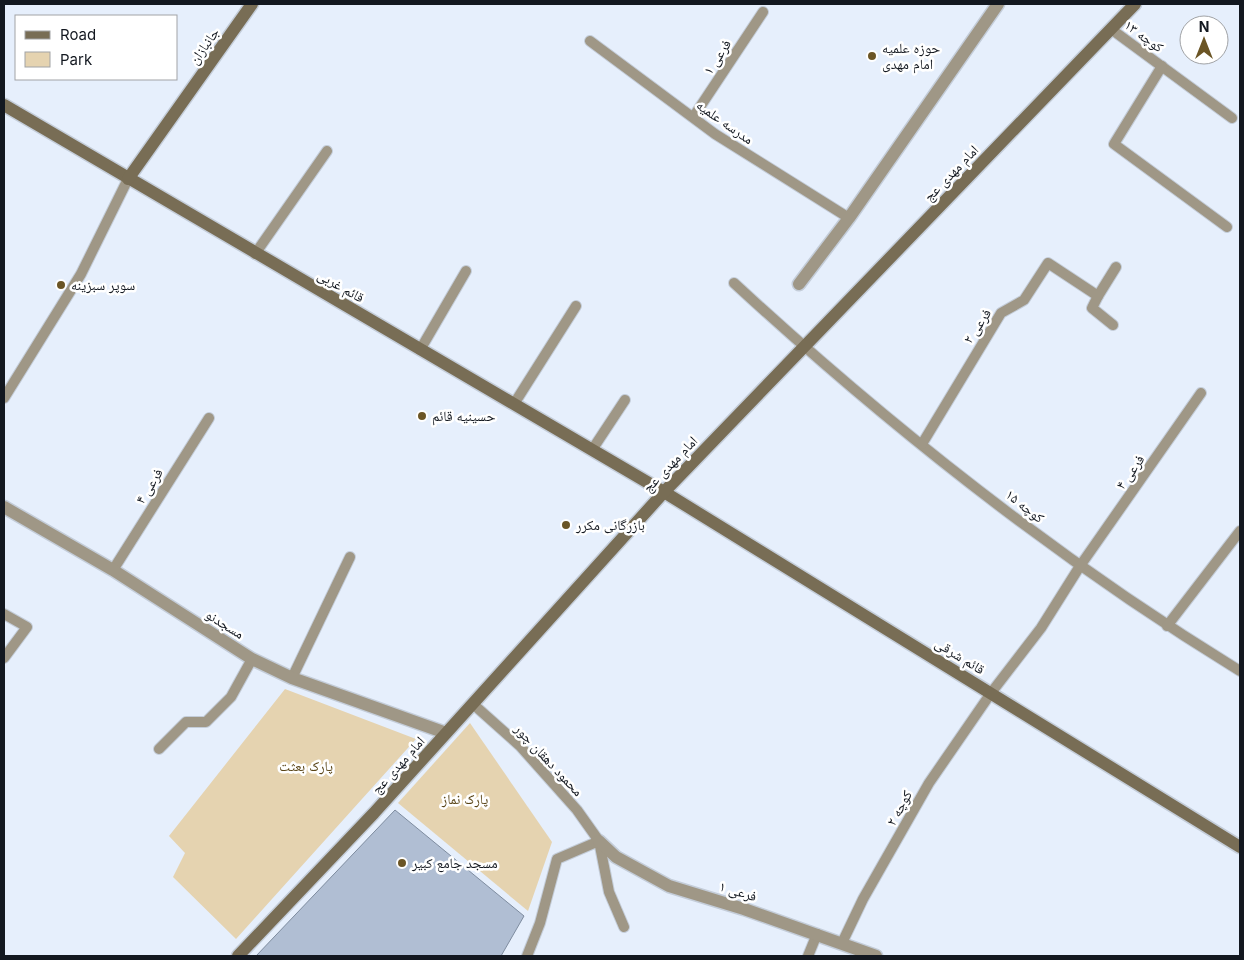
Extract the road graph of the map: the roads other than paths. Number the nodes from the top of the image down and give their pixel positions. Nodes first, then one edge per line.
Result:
1 (252, 4) edge
2 (998, 4) edge
3 (1135, 4) edge
4 (763, 12) dead end
5 (1111, 29) junction
6 (590, 41) dead end
7 (1162, 66) junction
8 (4, 105) edge
9 (694, 116) junction
10 (1232, 118) dead end
11 (327, 150) dead end
12 (128, 179) junction
13 (849, 218) junction
14 (1227, 227) dead end
15 (255, 254) junction
16 (1116, 267) dead end
17 (466, 271) dead end
18 (734, 283) dead end
19 (799, 284) dead end
20 (1098, 296) junction
21 (576, 306) dead end
22 (1113, 325) dead end
23 (804, 347) junction
24 (420, 350) junction
25 (1201, 393) dead end
26 (4, 398) edge
27 (625, 400) dead end
28 (514, 404) junction
29 (209, 418) dead end
30 (922, 444) junction
31 (592, 450) junction
32 (664, 492) junction
33 (4, 507) edge
34 (1240, 531) edge
35 (350, 557) dead end
36 (1080, 566) junction
37 (112, 570) junction
38 (4, 614) edge
39 (1167, 626) junction
40 (4, 658) edge
41 (252, 659) junction
42 (1240, 671) edge
43 (292, 678) junction
44 (991, 693) junction
45 (472, 704) junction
46 (446, 733) junction
47 (159, 750) dead end
48 (599, 841) junction
49 (1240, 846) edge
50 (624, 927) dead end
51 (817, 934) junction
52 (842, 943) junction
53 (238, 956) edge
54 (527, 956) edge
55 (808, 956) edge
56 (876, 956) edge

1 - 12 street, جانبازان
2 - 13 street
3 - 5 street, امام مهدی عج
4 - 9 lane, فرعی ۱
5 - 7 lane, کوچه ۱۳
5 - 23 street, امام مهدی عج
6 - 9 lane, مدرسه علمیه
7 - 10 lane, کوچه ۱۳
7 - 14 lane
8 - 12 street, قائم غربی
9 - 13 lane, مدرسه علمیه
11 - 15 lane
12 - 15 street, قائم غربی
12 - 26 lane
13 - 19 street
15 - 24 street, قائم غربی
16 - 20 lane
17 - 24 lane
18 - 23 lane, کوچه ۱۵
20 - 22 lane
20 - 30 lane, فرعی ۲
21 - 28 lane
23 - 30 lane, کوچه ۱۵
23 - 32 street, امام مهدی عج
24 - 28 street, قائم غربی
25 - 36 lane, فرعی ۴
27 - 31 lane
28 - 31 street, قائم غربی
29 - 37 lane, فرعی ۴
30 - 36 lane, کوچه ۱۵
31 - 32 street, قائم غربی
32 - 44 street, قائم شرقی
32 - 45 street, امام مهدی عج
33 - 37 street, مسجدنو
34 - 39 lane
35 - 43 lane
36 - 39 lane, کوچه ۱۵
36 - 44 lane, فرعی ۴
37 - 41 street, مسجدنو
38 - 40 lane
39 - 42 lane, کوچه ۱۵
41 - 43 street, مسجدنو
41 - 47 lane
43 - 46 street, مسجدنو
44 - 49 street, قائم شرقی
44 - 52 lane, کوچه ۲
45 - 46 street, امام مهدی عج
45 - 48 lane, محمود دهقان چور
46 - 53 street, امام مهدی عج
48 - 50 lane
48 - 51 street, فرعی ۱
48 - 54 lane
51 - 52 street, فرعی ۱
51 - 55 lane
52 - 56 street, فرعی ۱

